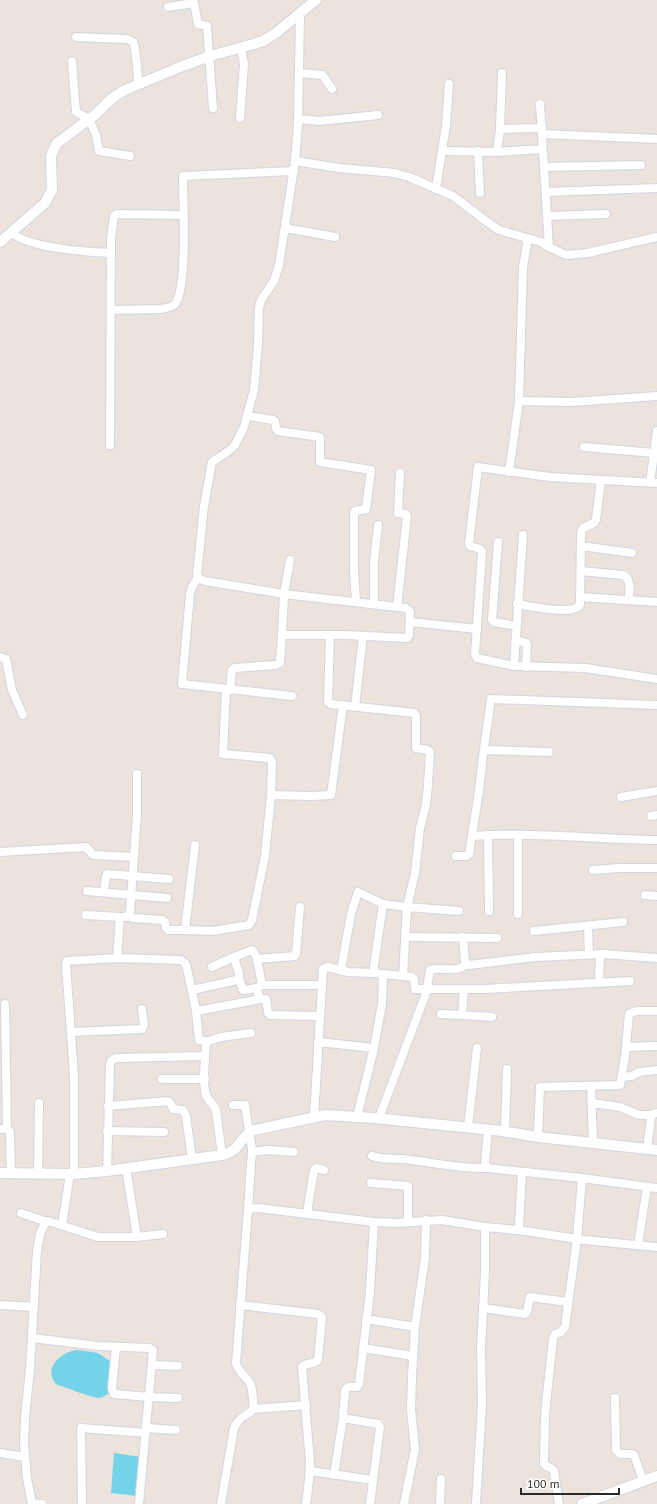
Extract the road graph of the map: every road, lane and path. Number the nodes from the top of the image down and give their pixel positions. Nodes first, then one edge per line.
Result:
1 (316, 0) edge
2 (168, 7) dead end
3 (300, 14) junction
4 (76, 37) dead end
5 (240, 48) junction
6 (210, 56) junction
7 (72, 61) dead end
8 (299, 73) junction
9 (502, 73) dead end
10 (138, 84) junction
11 (449, 84) dead end
12 (332, 89) dead end
13 (540, 104) dead end
14 (213, 108) dead end
15 (378, 115) dead end
16 (240, 118) dead end
17 (89, 119) junction
18 (298, 119) junction
19 (500, 129) junction
20 (542, 131) junction
21 (657, 139) edge
22 (542, 149) junction
23 (442, 151) junction
24 (478, 151) junction
25 (497, 152) junction
26 (130, 156) dead end
27 (295, 161) junction
28 (641, 165) dead end
29 (544, 167) junction
30 (294, 171) junction
31 (657, 188) edge
32 (436, 189) junction
33 (546, 192) junction
34 (480, 193) dead end
35 (606, 214) dead end
36 (184, 215) junction
37 (548, 216) junction
38 (285, 228) junction
39 (11, 232) junction
40 (335, 237) dead end
41 (657, 237) edge
42 (528, 238) junction
43 (0, 242) edge
44 (549, 247) junction
45 (111, 253) junction
46 (112, 310) junction
47 (657, 396) edge
48 (519, 400) junction
49 (248, 416) junction
50 (657, 431) edge
51 (110, 445) dead end
52 (584, 447) dead end
53 (654, 453) junction
54 (509, 472) junction
55 (400, 473) dead end
56 (601, 480) junction
57 (654, 483) edge
58 (378, 525) dead end
59 (522, 535) dead end
60 (498, 542) dead end
61 (581, 546) junction
62 (632, 553) dead end
63 (290, 560) dead end
64 (581, 571) junction
65 (198, 577) junction
66 (284, 594) junction
67 (580, 597) junction
68 (629, 600) junction
69 (356, 602) junction
70 (657, 602) edge
71 (374, 604) junction
72 (517, 604) junction
73 (397, 607) junction
74 (410, 622) junction
75 (516, 626) junction
76 (477, 628) junction
77 (282, 635) junction
78 (330, 635) junction
79 (363, 636) junction
80 (515, 641) junction
81 (0, 657) edge
82 (514, 666) junction
83 (526, 667) junction
84 (657, 679) edge
85 (228, 690) junction
86 (292, 696) dead end
87 (657, 705) edge
88 (343, 706) junction
89 (355, 707) junction
90 (23, 716) dead end
91 (484, 750) junction
92 (549, 752) dead end
93 (137, 774) dead end
94 (657, 791) edge
95 (271, 795) junction
96 (621, 797) dead end
97 (488, 835) junction
98 (472, 836) junction
99 (518, 836) junction
100 (657, 840) edge
101 (195, 845) dead end
102 (0, 852) edge
103 (456, 856) dead end
104 (134, 857) junction
105 (657, 868) edge
106 (593, 870) dead end
107 (132, 875) junction
108 (169, 879) dead end
109 (87, 891) dead end
110 (104, 892) junction
111 (131, 894) junction
112 (645, 895) dead end
113 (657, 896) edge
114 (167, 898) dead end
115 (384, 904) junction
116 (300, 907) dead end
117 (407, 907) junction
118 (459, 911) dead end
119 (489, 911) dead end
120 (518, 914) dead end
121 (86, 915) dead end
122 (124, 916) junction
123 (624, 922) dead end
124 (588, 926) junction
125 (185, 930) junction
126 (534, 931) dead end
127 (405, 937) junction
128 (463, 937) junction
129 (497, 938) dead end
130 (589, 954) junction
131 (600, 954) junction
132 (234, 957) junction
133 (117, 958) junction
134 (657, 958) edge
135 (257, 959) junction
136 (466, 964) junction
137 (212, 967) dead end
138 (341, 970) junction
139 (373, 973) junction
140 (383, 974) junction
141 (403, 976) junction
142 (239, 980) junction
143 (630, 980) dead end
144 (599, 982) junction
145 (321, 985) junction
146 (260, 987) junction
147 (464, 989) junction
148 (192, 990) junction
149 (427, 990) junction
150 (258, 999) junction
151 (5, 1004) dead end
152 (142, 1008) dead end
153 (196, 1011) junction
154 (657, 1011) edge
155 (441, 1014) dead end
156 (462, 1015) junction
157 (319, 1016) junction
158 (492, 1017) dead end
159 (71, 1032) junction
160 (251, 1033) dead end
161 (206, 1042) junction
162 (318, 1042) junction
163 (657, 1046) edge
164 (626, 1047) junction
165 (374, 1048) junction
166 (477, 1048) dead end
167 (205, 1056) junction
168 (507, 1069) dead end
169 (657, 1070) edge
170 (622, 1077) junction
171 (162, 1079) dead end
172 (205, 1079) junction
173 (591, 1086) junction
174 (39, 1103) dead end
175 (592, 1103) junction
176 (233, 1105) dead end
177 (108, 1106) junction
178 (654, 1114) edge
179 (314, 1117) junction
180 (357, 1117) junction
181 (379, 1118) junction
182 (468, 1127) junction
183 (3, 1129) edge
184 (488, 1129) junction
185 (107, 1131) junction
186 (164, 1132) dead end
187 (505, 1132) junction
188 (249, 1134) junction
189 (538, 1137) junction
190 (592, 1142) junction
191 (652, 1150) edge
192 (252, 1151) junction
193 (294, 1152) dead end
194 (222, 1155) junction
195 (372, 1156) dead end
196 (192, 1159) junction
197 (126, 1168) junction
198 (487, 1168) junction
199 (324, 1170) dead end
200 (107, 1171) junction
201 (522, 1172) junction
202 (0, 1173) edge
203 (11, 1173) junction
204 (38, 1173) junction
205 (72, 1174) junction
206 (582, 1178) junction
207 (371, 1183) dead end
208 (647, 1187) junction
209 (657, 1188) edge
210 (248, 1209) junction
211 (21, 1213) dead end
212 (307, 1214) junction
213 (426, 1220) junction
214 (47, 1222) junction
215 (374, 1222) junction
216 (408, 1222) junction
217 (62, 1225) junction
218 (485, 1227) junction
219 (518, 1230) junction
220 (163, 1234) dead end
221 (137, 1237) junction
222 (577, 1238) junction
223 (638, 1245) junction
224 (657, 1247) edge
225 (568, 1302) junction
226 (0, 1305) edge
227 (240, 1305) junction
228 (34, 1307) junction
229 (483, 1308) junction
230 (366, 1320) junction
231 (415, 1327) junction
232 (32, 1338) junction
233 (116, 1347) junction
234 (363, 1348) junction
235 (413, 1356) junction
236 (153, 1365) junction
237 (178, 1366) dead end
238 (149, 1397) junction
239 (178, 1398) dead end
240 (615, 1398) dead end
241 (306, 1405) junction
242 (253, 1409) junction
243 (343, 1418) junction
244 (146, 1430) junction
245 (176, 1430) dead end
246 (0, 1453) edge
247 (24, 1457) junction
248 (310, 1471) junction
249 (334, 1475) junction
250 (657, 1476) edge
251 (441, 1479) dead end
252 (373, 1480) junction
253 (642, 1480) junction
254 (32, 1503) edge
255 (42, 1504) edge
256 (82, 1504) edge
257 (139, 1504) edge
258 (222, 1504) edge
259 (306, 1504) edge
260 (370, 1504) edge
261 (404, 1504) edge
262 (440, 1504) edge
263 (476, 1504) edge
264 (559, 1504) edge
265 (582, 1504) edge

1 - 3 street
2 - 6 street
3 - 5 street
3 - 8 street
4 - 10 street
5 - 6 street
5 - 16 street
6 - 10 street
6 - 14 street
7 - 17 street
8 - 12 street
8 - 18 street
9 - 19 street
10 - 17 street
11 - 23 street
13 - 20 street
15 - 18 street
17 - 26 street
17 - 39 street
18 - 27 street
19 - 20 street
19 - 25 street
20 - 21 street
20 - 22 street
22 - 25 street
22 - 29 street
23 - 24 street
23 - 32 street
24 - 25 street
24 - 34 street
27 - 30 street
27 - 32 street
28 - 29 street
29 - 33 street
30 - 36 street
30 - 38 street
31 - 33 street
32 - 42 street
33 - 37 street
35 - 37 street
36 - 45 street
36 - 46 street
37 - 44 street
38 - 40 street
38 - 49 street
39 - 43 street
39 - 45 street
41 - 44 street
42 - 44 street
42 - 48 street
45 - 46 street
46 - 51 street
47 - 48 street
48 - 54 street
49 - 65 street
49 - 69 street
50 - 53 street
52 - 53 street
53 - 57 street
54 - 56 street
54 - 76 street
55 - 73 street
56 - 57 street
56 - 61 street
58 - 71 street
59 - 72 street
60 - 75 street
61 - 62 street
61 - 64 street
63 - 66 street
64 - 67 street
64 - 68 street
65 - 66 street
65 - 85 street
66 - 69 street
66 - 77 street
67 - 68 street
67 - 72 street
68 - 70 street
69 - 71 street
71 - 73 street
72 - 75 street
73 - 74 street
74 - 76 street
74 - 79 street
75 - 80 street
76 - 82 street
77 - 78 street
77 - 85 street
78 - 79 street
78 - 88 street
79 - 89 street
80 - 82 street
80 - 83 street
81 - 90 street
82 - 83 street
83 - 84 street
85 - 86 street
85 - 95 street
87 - 91 street
88 - 89 street
88 - 95 street
89 - 117 street
91 - 92 street
91 - 98 street
93 - 104 street
94 - 96 street
95 - 125 street
97 - 98 street
97 - 99 street
97 - 119 street
98 - 103 street
99 - 100 street
99 - 120 street
101 - 125 street
102 - 104 street
104 - 107 street
105 - 106 street
107 - 108 street
107 - 110 street
107 - 111 street
109 - 110 street
110 - 111 street
111 - 114 street
111 - 122 street
112 - 113 street
115 - 117 street
115 - 138 street
115 - 139 street
116 - 135 street
117 - 118 street
117 - 127 street
121 - 122 street
122 - 125 street
122 - 133 street
123 - 124 street
124 - 126 street
124 - 130 street
127 - 128 street
127 - 141 street
128 - 129 street
128 - 136 street
130 - 131 street
130 - 136 street
131 - 134 street
131 - 144 street
132 - 135 street
132 - 137 street
132 - 142 street
133 - 148 street
133 - 159 street
135 - 146 street
136 - 149 street
138 - 139 street
138 - 145 street
139 - 140 street
140 - 141 street
140 - 165 street
141 - 149 street
142 - 146 street
142 - 148 street
143 - 144 street
144 - 147 street
145 - 146 street
145 - 157 street
146 - 150 street
147 - 149 street
147 - 156 street
148 - 153 street
149 - 181 street
150 - 153 street
150 - 157 street
151 - 183 street
152 - 159 street
153 - 161 street
154 - 164 street
155 - 156 street
156 - 158 street
157 - 162 street
159 - 205 street
160 - 161 street
161 - 167 street
162 - 165 street
162 - 179 street
163 - 164 street
164 - 170 street
165 - 180 street
166 - 182 street
167 - 172 street
167 - 177 street
168 - 187 street
169 - 170 street
170 - 173 street
171 - 172 street
172 - 194 street
173 - 175 street
173 - 189 street
174 - 204 street
175 - 178 street
175 - 190 street
176 - 188 street
177 - 185 street
177 - 196 street
178 - 191 street
179 - 180 street
179 - 188 street
180 - 181 street
181 - 182 street
182 - 184 street
183 - 203 street
184 - 187 street
184 - 198 street
185 - 186 street
185 - 200 street
187 - 189 street
188 - 192 street
188 - 194 street
189 - 190 street
190 - 191 street
192 - 193 street
192 - 210 street
194 - 196 street
195 - 198 street
196 - 197 street
197 - 200 street
197 - 221 street
198 - 201 street
199 - 212 street
200 - 205 street
201 - 206 street
201 - 219 street
202 - 203 street
203 - 204 street
204 - 205 street
205 - 217 street
206 - 208 street
206 - 222 street
207 - 216 street
208 - 209 street
208 - 223 street
210 - 212 street
210 - 227 street
211 - 214 street
212 - 215 street
213 - 216 street
213 - 218 street
213 - 231 street
214 - 217 street
214 - 228 street
215 - 216 street
215 - 230 street
217 - 221 street
218 - 219 street
218 - 229 street
219 - 222 street
220 - 221 street
222 - 223 street
222 - 225 street
223 - 224 street
225 - 229 street
225 - 264 street
226 - 228 street
227 - 241 street
227 - 242 street
228 - 232 street
229 - 263 street
230 - 231 street
230 - 234 street
231 - 235 street
232 - 233 street
232 - 247 street
233 - 236 street
233 - 238 street
234 - 235 street
234 - 243 street
235 - 261 street
236 - 237 street
236 - 238 street
238 - 239 street
238 - 244 street
240 - 253 street
241 - 242 street
241 - 248 street
242 - 258 street
243 - 249 street
243 - 252 street
244 - 245 street
244 - 256 street
244 - 257 street
246 - 247 street
247 - 254 street
248 - 249 street
248 - 259 street
249 - 252 street
250 - 253 street
251 - 262 street
252 - 260 street
253 - 265 street
254 - 255 street

